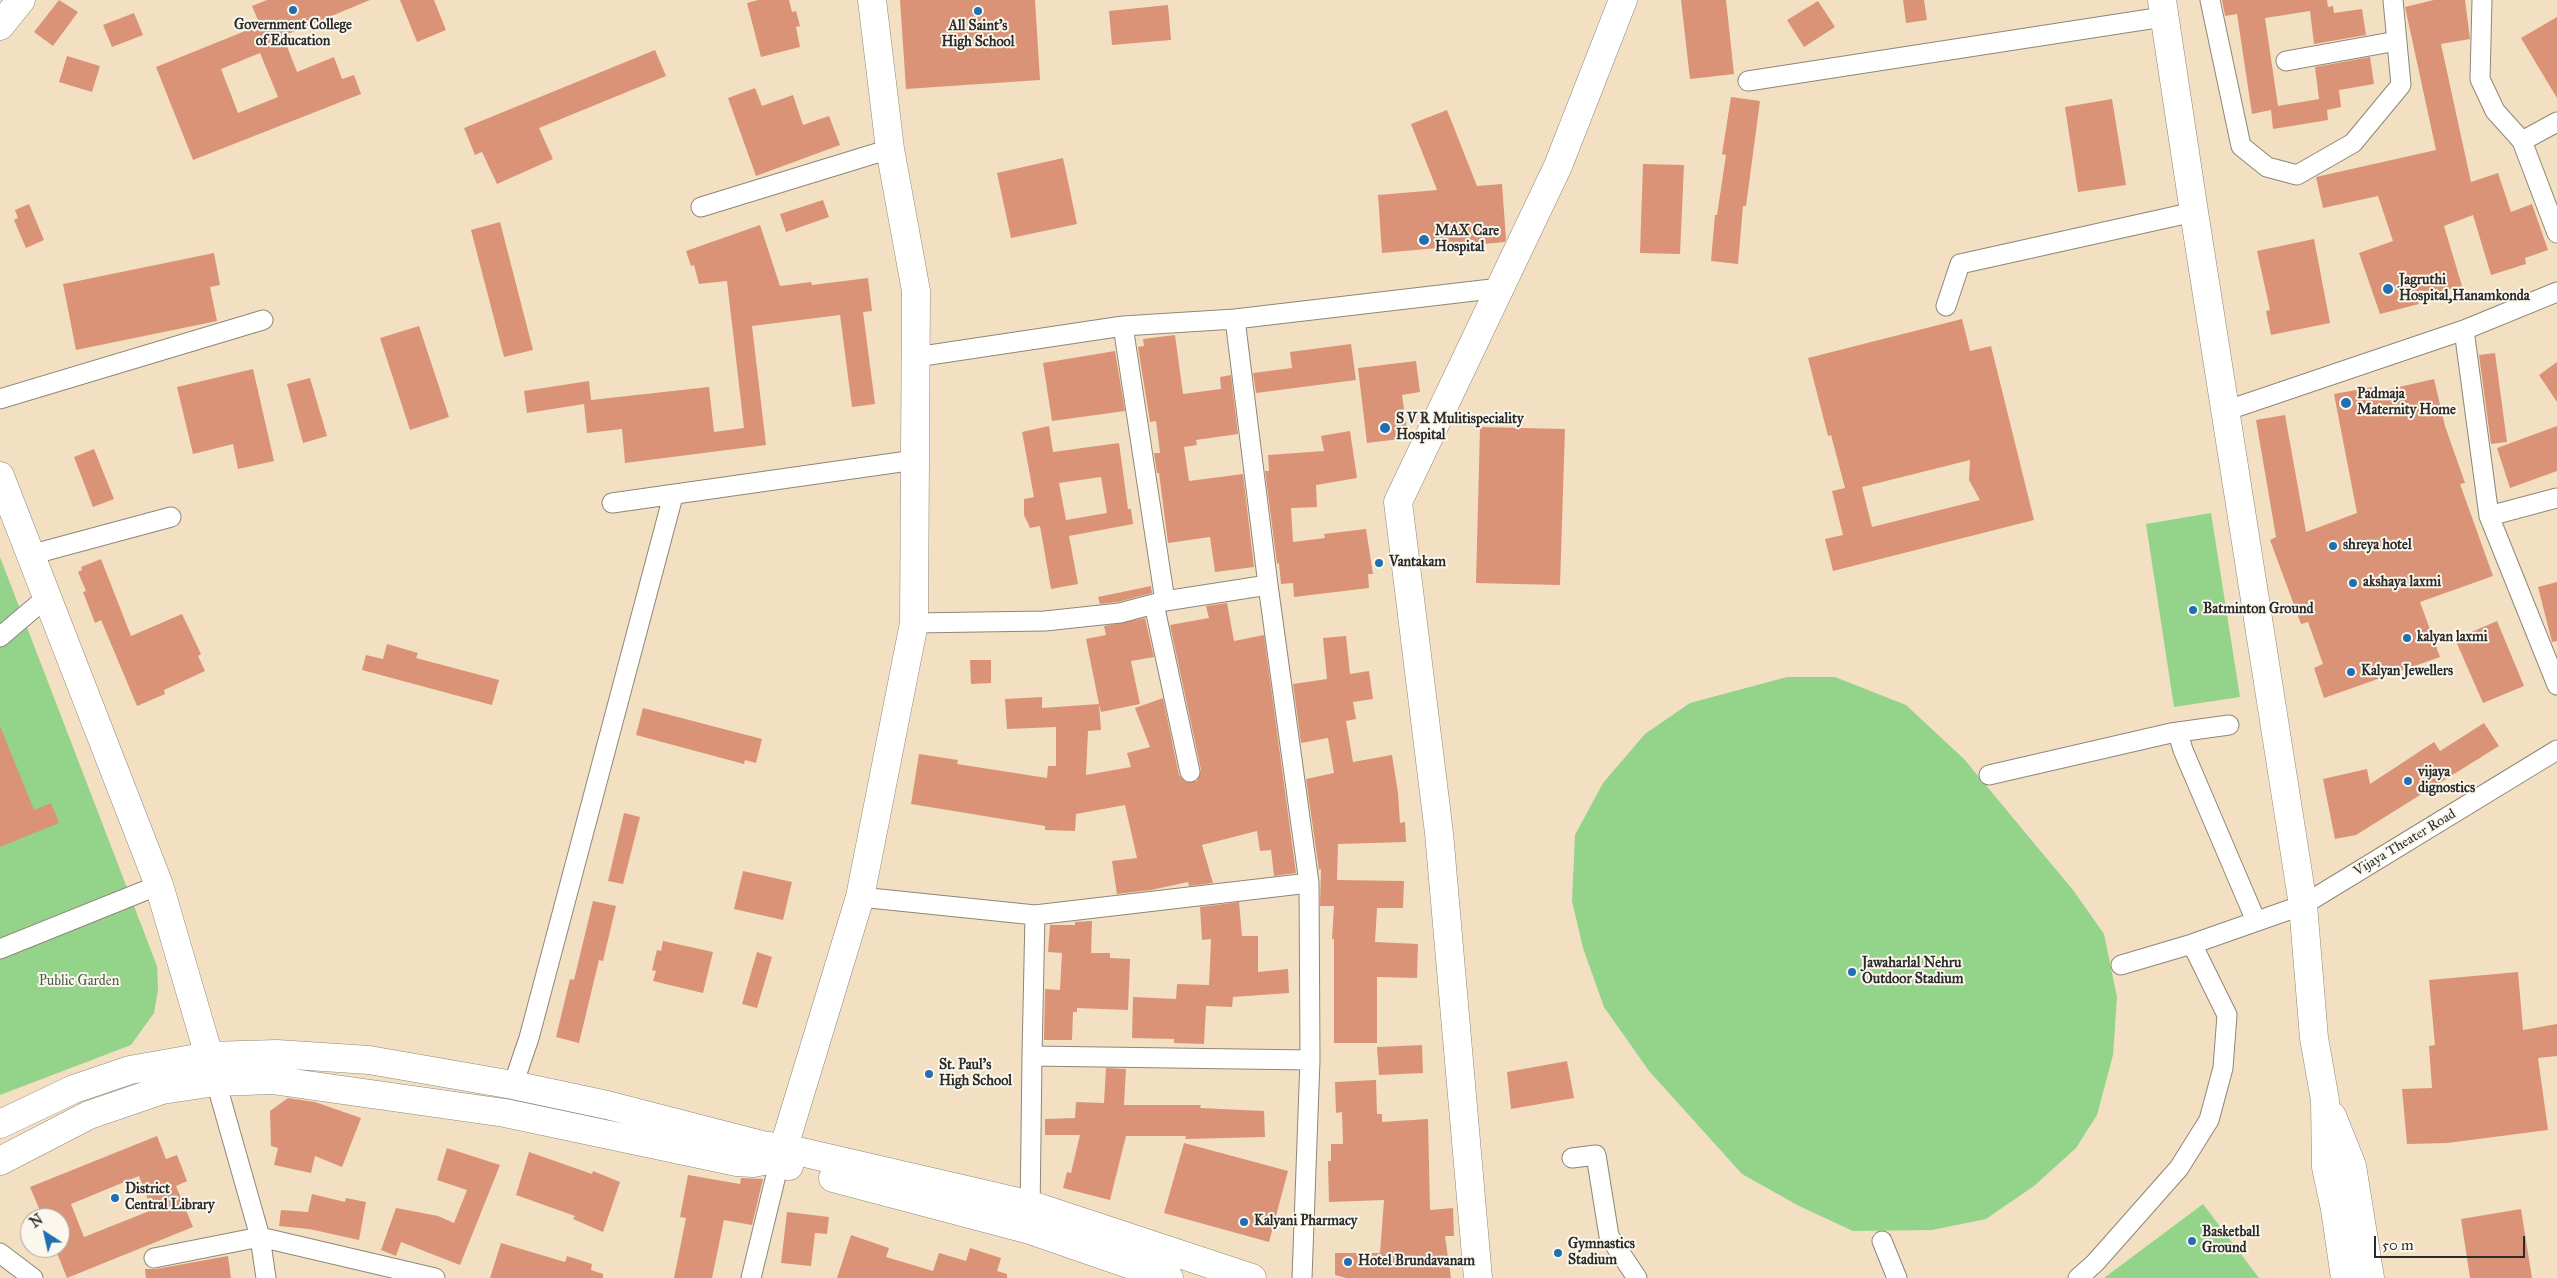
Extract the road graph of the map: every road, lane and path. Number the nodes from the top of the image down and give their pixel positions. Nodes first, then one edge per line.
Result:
1 (22, 0) edge
2 (872, 0) edge
3 (1623, 0) edge
4 (2210, 0) edge
5 (2393, 0) edge
6 (2482, 0) edge
7 (2161, 6) edge
8 (0, 26) edge
9 (2397, 41) junction
10 (2286, 61) dead end
11 (1748, 81) dead end
12 (2557, 122) edge
13 (2522, 141) junction
14 (890, 149) junction
15 (701, 207) dead end
16 (2194, 212) junction
17 (2557, 233) edge
18 (1500, 288) junction
19 (2557, 292) edge
20 (1946, 306) dead end
21 (1235, 319) junction
22 (263, 320) dead end
23 (1123, 326) junction
24 (2464, 330) junction
25 (916, 357) junction
26 (0, 399) edge
27 (2225, 411) junction
28 (915, 460) junction
29 (0, 476) edge
30 (673, 496) junction
31 (2557, 498) edge
32 (612, 503) dead end
33 (2489, 516) junction
34 (171, 517) dead end
35 (30, 555) junction
36 (1268, 585) junction
37 (47, 596) junction
38 (1160, 603) junction
39 (914, 623) junction
40 (0, 637) edge
41 (2557, 685) edge
42 (2229, 725) dead end
43 (2178, 733) junction
44 (2557, 750) edge
45 (1190, 772) dead end
46 (1989, 775) dead end
47 (1309, 883) junction
48 (159, 884) junction
49 (860, 897) junction
50 (2303, 905) junction
51 (1035, 916) junction
52 (2256, 921) junction
53 (2192, 944) junction
54 (0, 948) edge
55 (2121, 965) dead end
56 (1032, 1056) junction
57 (1310, 1060) junction
58 (213, 1069) junction
59 (513, 1085) junction
60 (2325, 1100) junction
61 (0, 1124) edge
62 (782, 1155) junction
63 (1572, 1158) dead end
64 (0, 1161) edge
65 (1030, 1218) junction
66 (260, 1237) junction
67 (1882, 1241) dead end
68 (0, 1253) edge
69 (154, 1258) dead end
70 (32, 1278) edge
71 (266, 1278) edge
72 (435, 1278) edge
73 (751, 1278) edge
74 (1169, 1278) edge
75 (1252, 1278) edge
76 (1302, 1278) edge
77 (1478, 1278) edge
78 (1637, 1278) edge
79 (1898, 1278) edge
80 (2078, 1278) edge
81 (2345, 1278) edge
82 (2370, 1278) edge

1 - 8 main road
2 - 14 main road
3 - 18 main road
4 - 9 street
5 - 9 street
6 - 13 street
7 - 11 street
7 - 16 main road
9 - 10 street
12 - 13 street
13 - 17 street
14 - 15 street
14 - 25 main road
16 - 20 street
16 - 27 main road
18 - 21 street
18 - 77 main road
19 - 24 street
21 - 23 street
21 - 36 street
22 - 26 street
23 - 25 street
23 - 38 street
24 - 27 street
24 - 33 street
25 - 28 main road
27 - 50 main road
28 - 30 street
28 - 39 main road
29 - 35 main road
30 - 32 street
30 - 59 street
31 - 33 street
33 - 41 street
34 - 35 street
35 - 37 main road
36 - 38 street
36 - 47 street
37 - 40 street
37 - 48 main road
38 - 39 street
38 - 45 street
39 - 49 main road
42 - 43 street
43 - 46 street
43 - 52 street
44 - 50 street, Vijaya Theater Road
47 - 51 street
47 - 57 street
48 - 54 street
48 - 58 main road
49 - 51 street
49 - 62 main road
50 - 52 street, Vijaya Theater Road
50 - 60 main road
51 - 56 street
52 - 53 street, Vijaya Theater Road
53 - 55 street, Vijaya Theater Road
53 - 80 street
56 - 57 street
56 - 65 street
57 - 76 street
58 - 59 main road
58 - 61 main road
58 - 62 main road
58 - 64 main road
58 - 66 street
59 - 62 main road
60 - 81 main road
60 - 82 main road
62 - 65 main road
62 - 73 street
63 - 78 street
65 - 74 main road
65 - 75 main road
66 - 69 street
66 - 71 street
66 - 72 street
67 - 79 street
68 - 70 street

